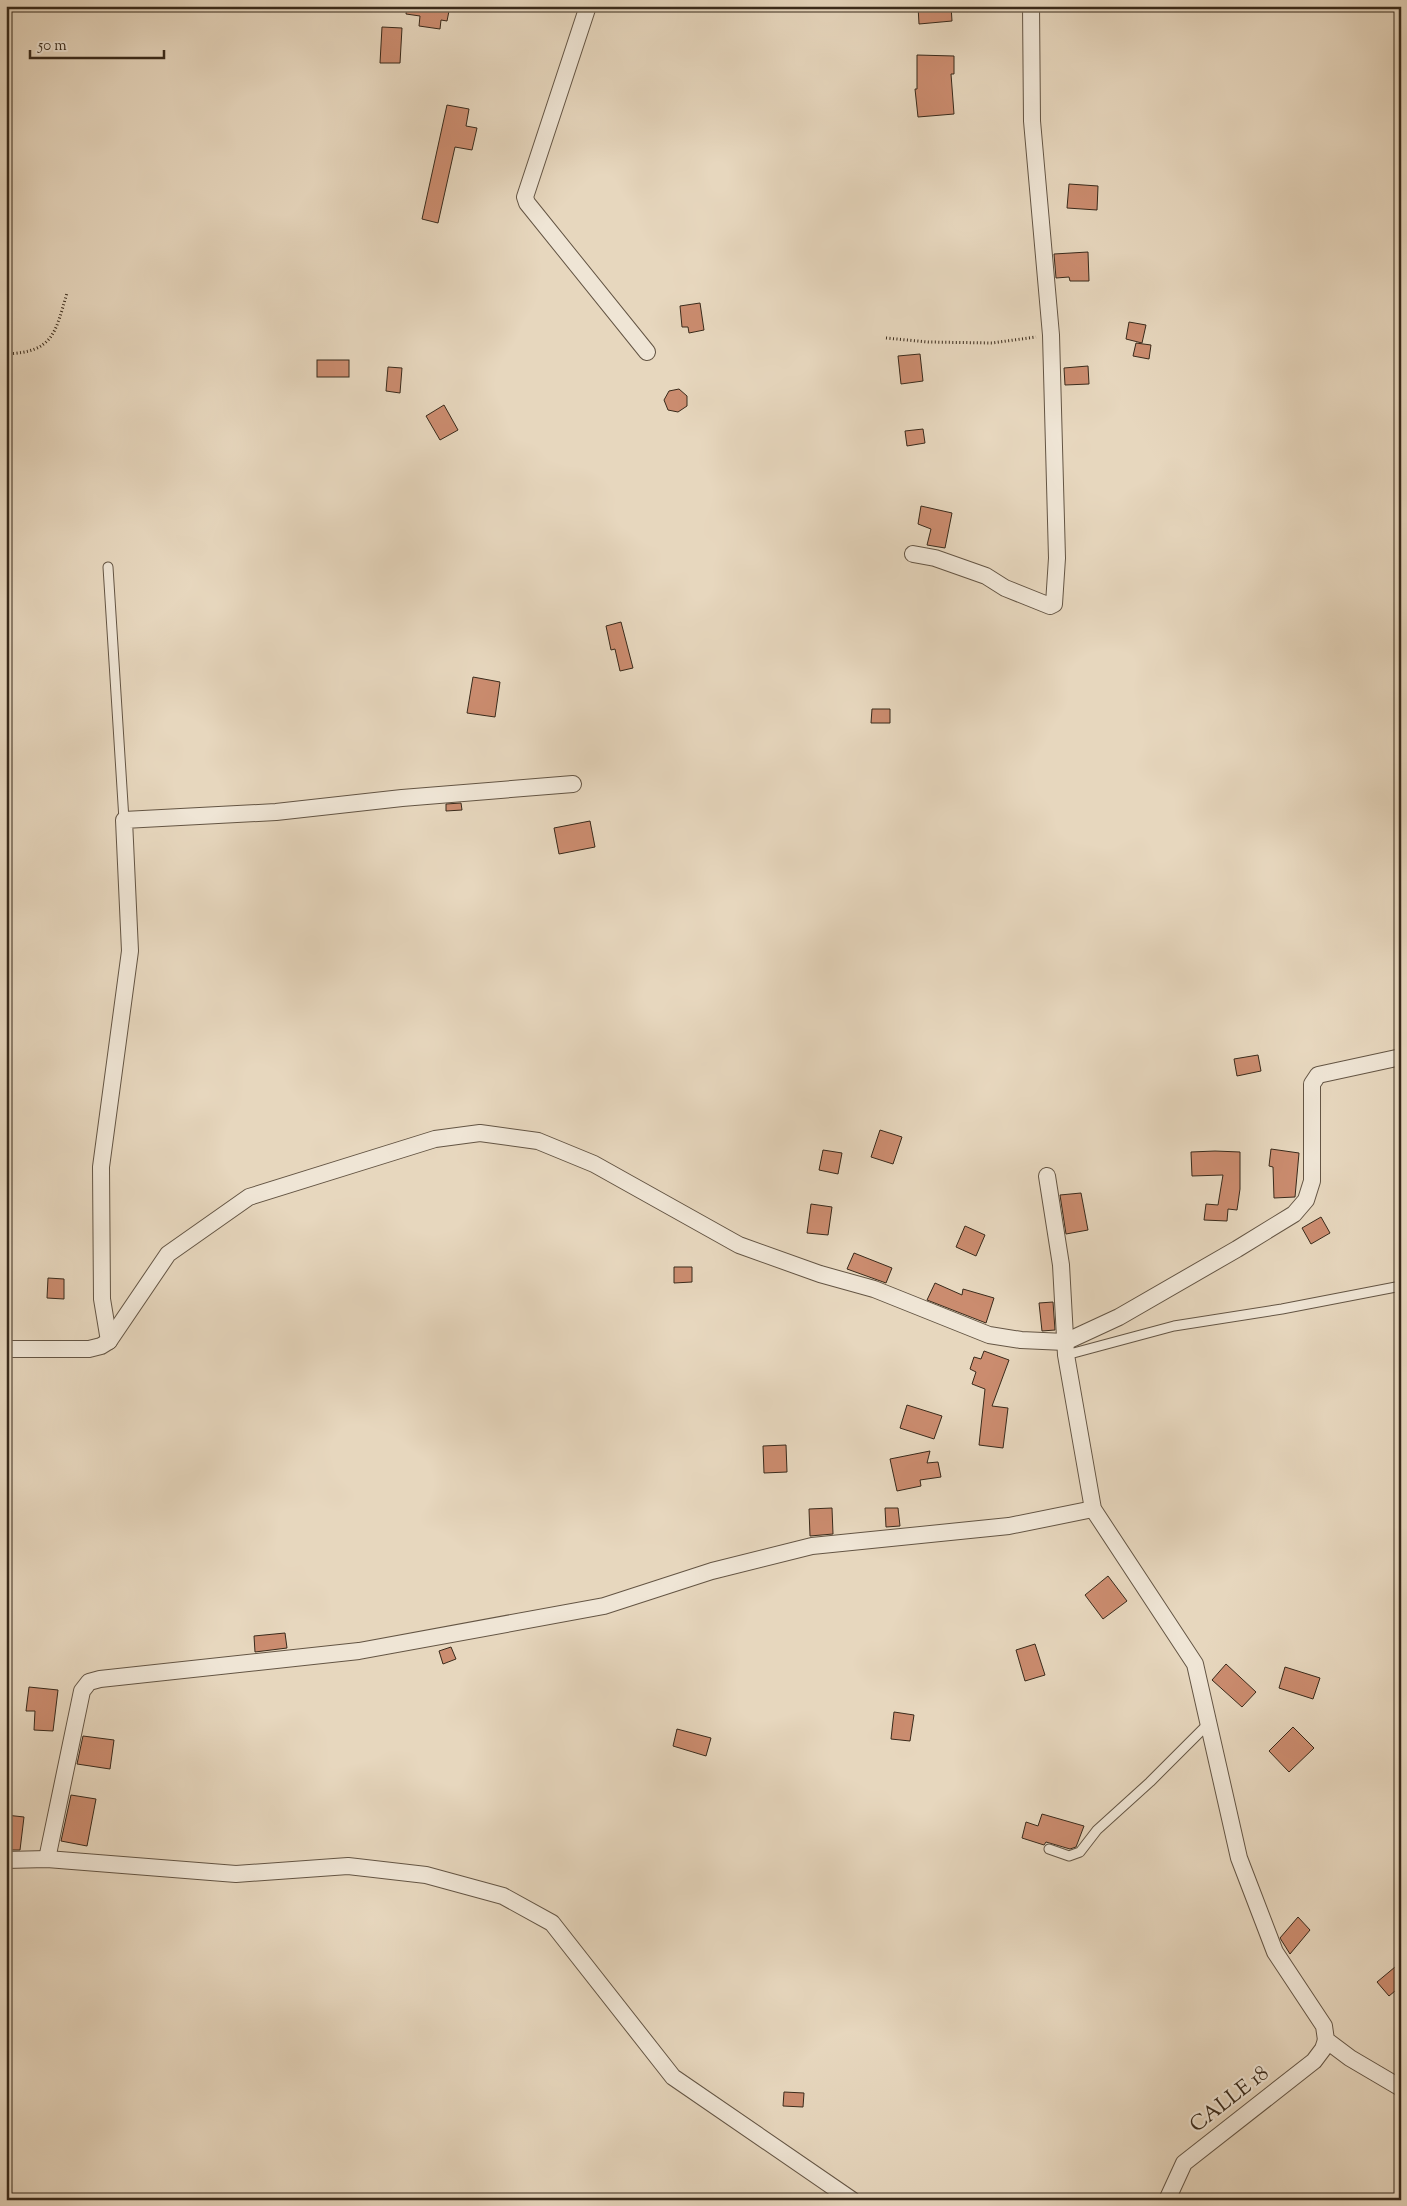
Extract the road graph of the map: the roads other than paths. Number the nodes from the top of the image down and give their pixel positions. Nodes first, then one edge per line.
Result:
1 (588, 6) edge
2 (1031, 6) edge
3 (647, 352) dead end
4 (913, 554) dead end
5 (108, 567) dead end
6 (573, 784) dead end
7 (124, 820) junction
8 (1401, 1057) edge
9 (1047, 1176) dead end
10 (1401, 1286) edge
11 (109, 1341) junction
12 (6, 1349) edge
13 (1066, 1349) junction
14 (1093, 1509) junction
15 (1209, 1723) junction
16 (1050, 1849) dead end
17 (47, 1859) junction
18 (6, 1860) edge
19 (1326, 2040) junction
20 (1401, 2088) edge
21 (852, 2200) edge
22 (1168, 2200) edge

1 - 3 street
2 - 4 street
5 - 7 lane
6 - 7 street
7 - 11 street
8 - 13 street
9 - 13 street
10 - 13 lane
11 - 12 street
11 - 13 street
13 - 14 street
14 - 15 street
14 - 17 street
15 - 16 lane
15 - 19 street
17 - 18 street
17 - 21 street
19 - 20 street
19 - 22 street, CALLE 18

